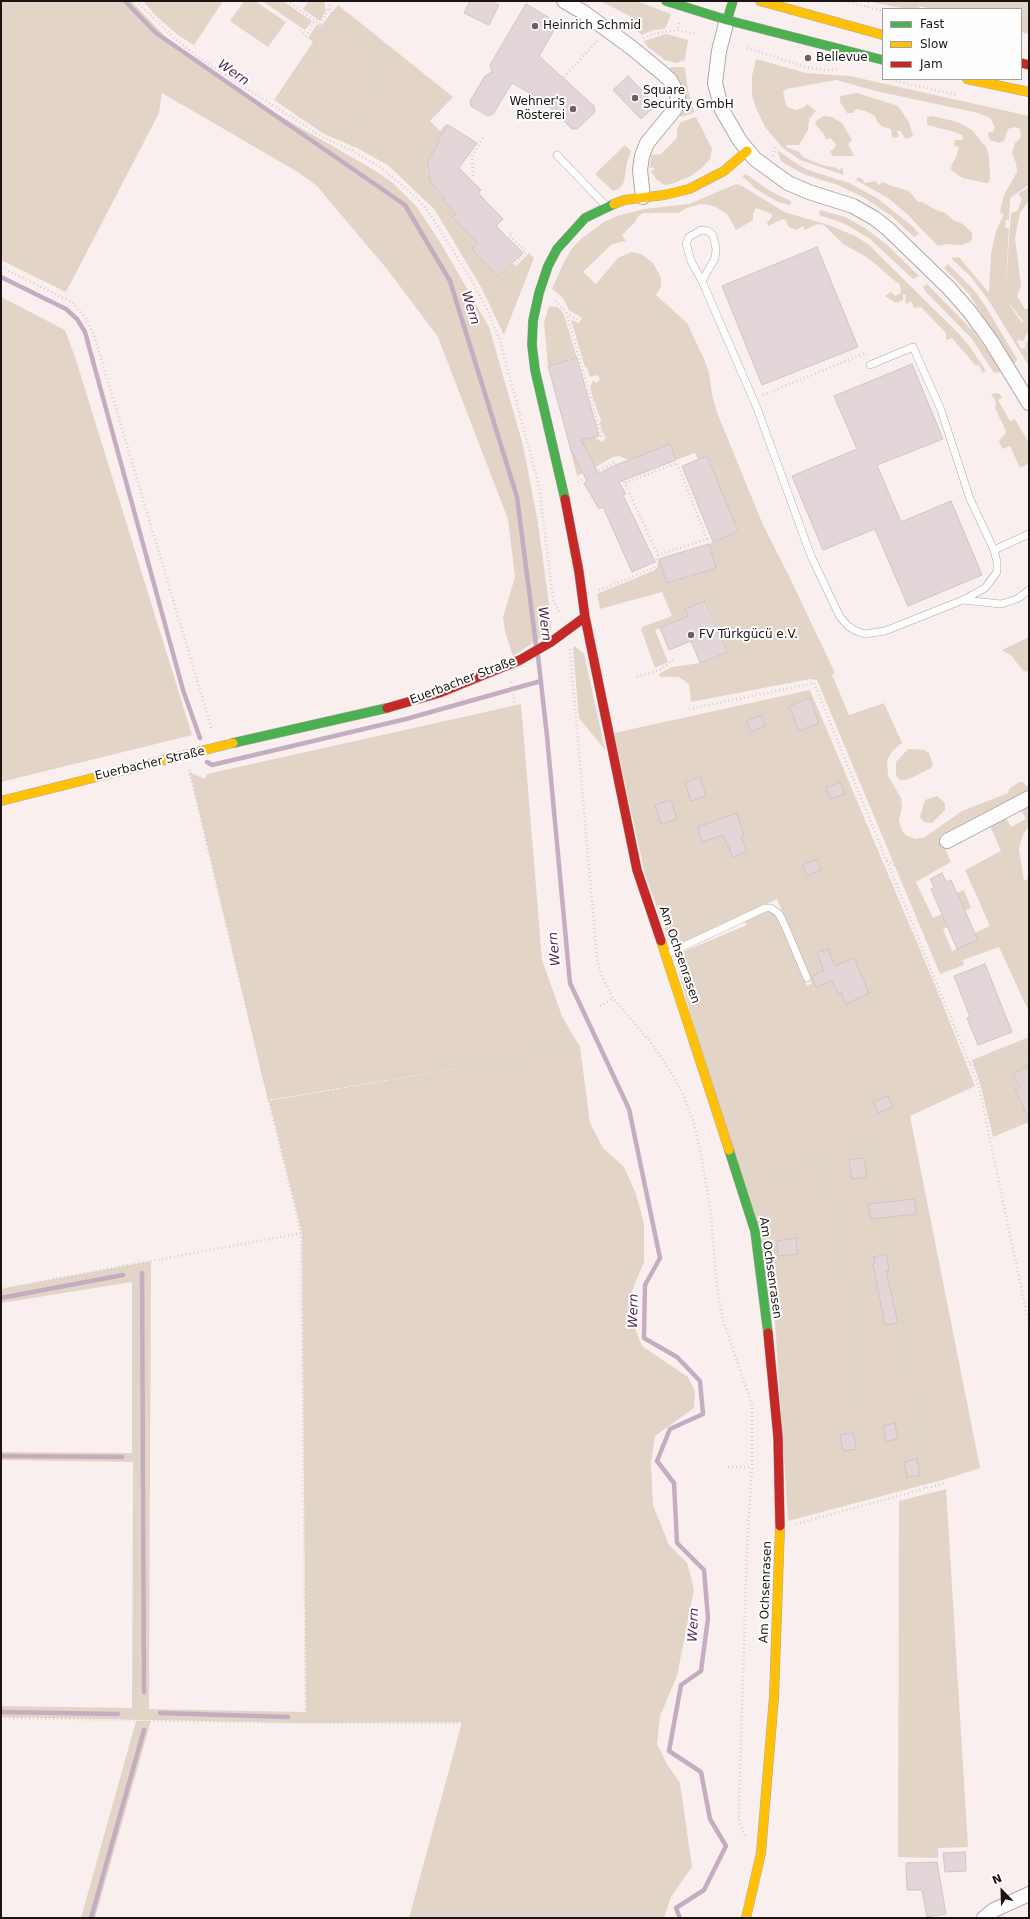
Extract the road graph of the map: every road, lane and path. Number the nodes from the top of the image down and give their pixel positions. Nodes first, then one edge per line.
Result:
1 (136, 1) edge
2 (287, 1) edge
3 (331, 1) edge
4 (564, 1) edge
5 (666, 1) edge
6 (733, 1) edge
7 (760, 1) edge
8 (845, 1) edge
9 (869, 1) edge
10 (329, 7) junction
11 (867, 7) junction
12 (882, 11) edge
13 (681, 16) dead end
14 (315, 20) junction
15 (727, 20) junction
16 (300, 30) dead end
17 (607, 30) junction
18 (677, 30) junction
19 (695, 34) dead end
20 (882, 35) edge
21 (632, 48) junction
22 (747, 48) dead end
23 (882, 60) edge
24 (840, 68) dead end
25 (564, 77) dead end
26 (972, 80) edge
27 (1029, 92) edge
28 (546, 98) dead end
29 (540, 106) dead end
30 (484, 136) dead end
31 (353, 151) junction
32 (747, 151) junction
33 (558, 155) dead end
34 (473, 176) dead end
35 (644, 197) junction
36 (606, 206) junction
37 (511, 233) dead end
38 (514, 265) dead end
39 (1, 267) edge
40 (702, 281) junction
41 (539, 293) junction
42 (566, 312) junction
43 (578, 320) dead end
44 (870, 365) joint
45 (753, 399) junction
46 (1029, 403) edge
47 (602, 437) dead end
48 (625, 483) junction
49 (563, 488) junction
50 (1029, 534) edge
51 (994, 550) junction
52 (658, 555) junction
53 (1029, 590) edge
54 (583, 597) junction
55 (963, 600) junction
56 (585, 617) junction
57 (567, 631) junction
58 (674, 659) dead end
59 (637, 677) dead end
60 (511, 682) dead end
61 (515, 706) dead end
62 (689, 709) dead end
63 (218, 748) junction
64 (182, 755) junction
65 (190, 772) junction
66 (207, 780) dead end
67 (1029, 798) edge
68 (1, 801) edge
69 (942, 845) joint
70 (886, 859) junction
71 (667, 954) junction
72 (807, 978) dead end
73 (613, 998) junction
74 (600, 1006) dead end
75 (580, 1047) dead end
76 (1029, 1054) edge
77 (970, 1063) junction
78 (268, 1101) junction
79 (879, 1137) dead end
80 (871, 1139) junction
81 (825, 1160) junction
82 (745, 1196) junction
83 (301, 1233) junction
84 (137, 1264) junction
85 (1, 1289) edge
86 (1029, 1309) edge
87 (1026, 1311) junction
88 (1029, 1325) edge
89 (864, 1412) dead end
90 (728, 1467) dead end
91 (752, 1467) junction
92 (945, 1483) dead end
93 (925, 1489) junction
94 (780, 1529) junction
95 (1, 1718) edge
96 (136, 1720) junction
97 (306, 1723) junction
98 (465, 1723) dead end
99 (761, 1853) junction
100 (1029, 1894) edge
101 (1029, 1916) edge
102 (746, 1918) edge
103 (984, 1918) edge
104 (1026, 1918) edge

1 - 31 path
2 - 14 path
3 - 10 path
4 - 17 street
5 - 15 street
6 - 15 street
7 - 20 street
8 - 11 path
9 - 11 path
10 - 14 path
10 - 31 path
11 - 12 path
13 - 18 path
14 - 16 path
15 - 23 street
15 - 32 street
17 - 21 street
17 - 25 path
18 - 19 path
18 - 21 path
21 - 35 street
22 - 24 path
26 - 27 street
28 - 29 path
30 - 34 path
31 - 57 path
32 - 35 street
32 - 46 street
33 - 36 lane
35 - 36 street
36 - 41 street
37 - 38 path
39 - 63 path
40 - 40 lane
40 - 45 lane
41 - 42 path
41 - 49 street
42 - 43 path
42 - 47 path
44 - 45 path
44 - 51 lane
45 - 55 lane
48 - 49 path
48 - 52 path
48 - 52 path
49 - 54 street
50 - 51 lane
51 - 55 lane
52 - 54 path
53 - 55 lane
54 - 56 street
56 - 57 street, Euerbacher Straße
56 - 71 street, Am Ochsenrasen
57 - 63 street, Euerbacher Straße
57 - 73 path
58 - 59 path
60 - 61 path
62 - 70 path
63 - 64 street, Euerbacher Straße
64 - 65 path
64 - 68 street, Euerbacher Straße
65 - 66 path
65 - 78 path
67 - 69 street
69 - 70 path
70 - 77 path
71 - 72 lane
71 - 82 street, Am Ochsenrasen
73 - 74 path
73 - 91 path
75 - 78 path
76 - 77 path
77 - 87 path
78 - 83 path
79 - 80 path
80 - 81 path
80 - 93 path
81 - 82 path
81 - 89 path
82 - 94 street, Am Ochsenrasen
83 - 84 path
83 - 97 path
84 - 85 path
84 - 96 path
86 - 87 path
87 - 88 path
90 - 91 path
91 - 99 path
92 - 93 path
93 - 94 path
94 - 99 street, Am Ochsenrasen
95 - 96 path
96 - 97 path
97 - 98 path
99 - 102 street, Am Ochsenrasen
100 - 103 street
101 - 104 path

